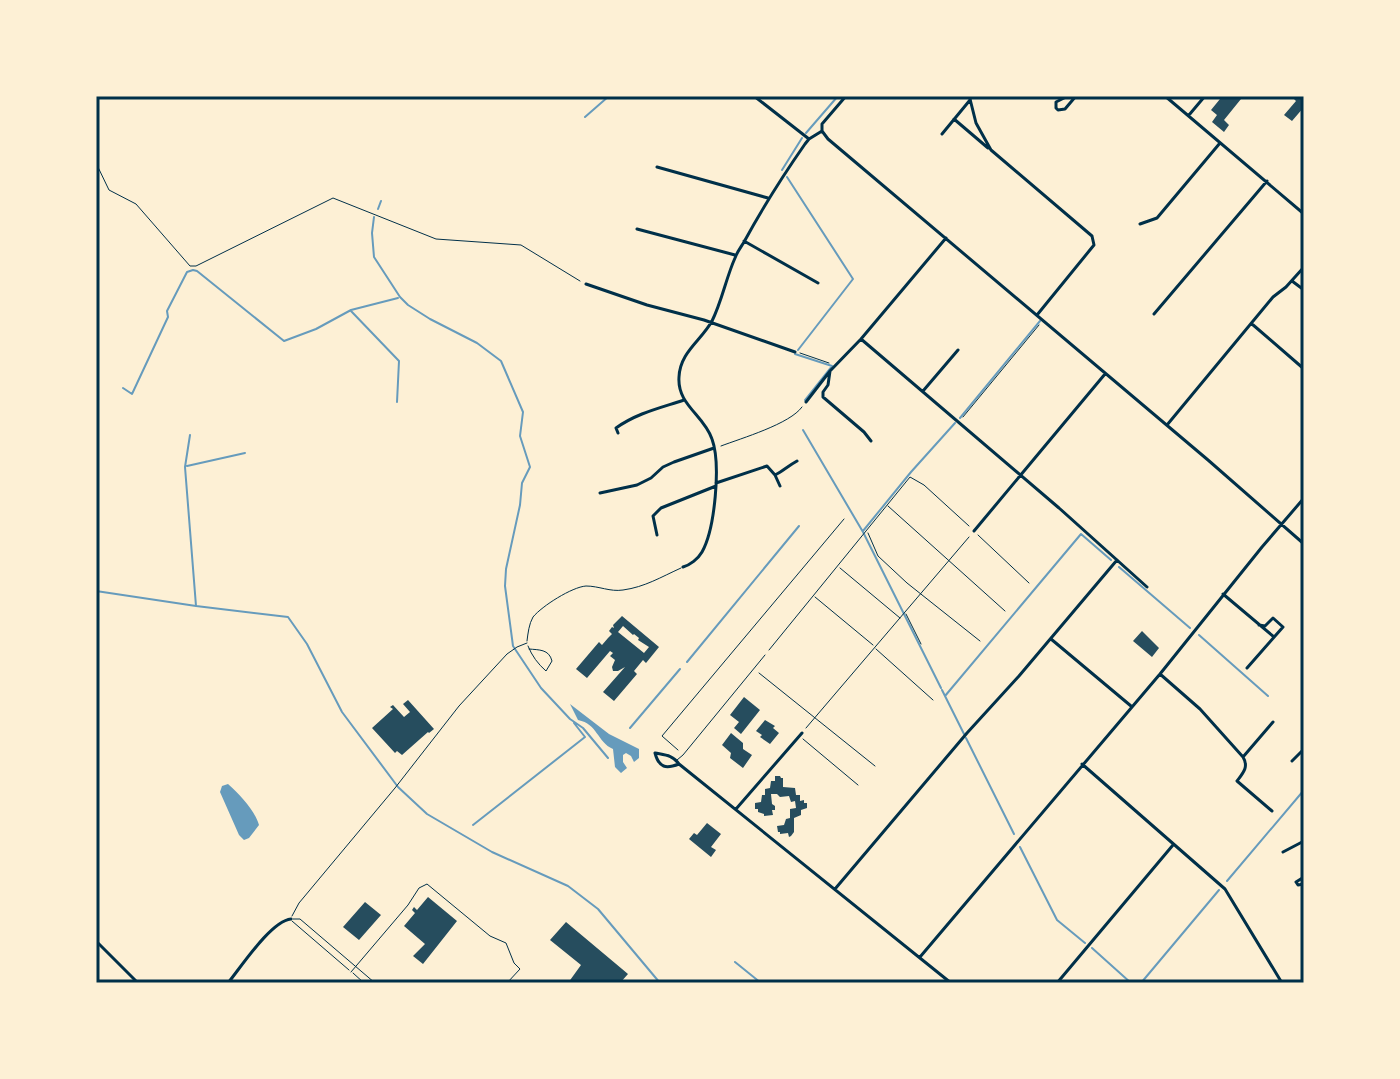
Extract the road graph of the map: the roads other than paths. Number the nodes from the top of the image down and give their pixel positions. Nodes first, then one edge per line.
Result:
1 (754, 96) edge
2 (846, 96) edge
3 (1068, 96) edge
4 (1076, 96) edge
5 (1165, 96) edge
6 (1205, 96) edge
7 (971, 98) edge
8 (1189, 116) junction
9 (954, 119) junction
10 (822, 131) junction
11 (942, 134) dead end
12 (809, 139) junction
13 (1221, 142) junction
14 (991, 150) junction
15 (657, 167) dead end
16 (1267, 181) junction
17 (768, 198) junction
18 (1304, 214) edge
19 (1140, 224) dead end
20 (637, 229) dead end
21 (946, 238) junction
22 (744, 241) junction
23 (735, 255) junction
24 (1304, 267) edge
25 (1292, 281) junction
26 (818, 283) dead end
27 (586, 284) road end
28 (1304, 290) edge
29 (1154, 314) dead end
30 (1037, 315) junction
31 (711, 323) junction
32 (1251, 323) junction
33 (861, 339) junction
34 (958, 350) dead end
35 (795, 352) road end
36 (1304, 369) edge
37 (830, 371) junction
38 (1105, 374) junction
39 (923, 391) junction
40 (684, 400) junction
41 (806, 402) road end
42 (1167, 425) junction
43 (618, 433) dead end
44 (871, 441) dead end
45 (715, 448) junction
46 (797, 461) dead end
47 (775, 475) junction
48 (1021, 475) junction
49 (716, 484) junction
50 (780, 486) dead end
51 (600, 493) dead end
52 (1304, 498) edge
53 (1281, 524) junction
54 (974, 531) road end
55 (657, 535) dead end
56 (1304, 544) edge
57 (1117, 560) junction
58 (683, 567) joint
59 (1147, 587) dead end
60 (1223, 594) junction
61 (1259, 625) junction
62 (1274, 637) junction
63 (1051, 639) junction
64 (527, 643) junction
65 (529, 649) junction
66 (765, 655) road end
67 (1247, 668) dead end
68 (1160, 674) junction
69 (1131, 706) junction
70 (1273, 722) dead end
71 (802, 735) road end
72 (1304, 749) edge
73 (1243, 757) junction
74 (1292, 761) dead end
75 (678, 762) junction
76 (1082, 764) junction
77 (736, 809) junction
78 (1272, 811) dead end
79 (1304, 841) edge
80 (1174, 844) junction
81 (1283, 852) dead end
82 (1304, 877) edge
83 (1304, 884) edge
84 (835, 889) junction
85 (291, 919) junction
86 (96, 941) edge
87 (920, 957) junction
88 (356, 966) junction
89 (351, 972) junction
90 (138, 983) edge
91 (228, 983) edge
92 (364, 983) edge
93 (375, 983) edge
94 (507, 983) edge
95 (951, 983) edge
96 (1057, 983) edge
97 (1282, 983) edge

1 - 12 street
2 - 10 street
3 - 4 street
5 - 8 street
6 - 8 street
7 - 9 street
7 - 14 street
8 - 13 street
9 - 11 street
9 - 14 street
10 - 12 street
10 - 21 street
12 - 17 street
13 - 16 street
13 - 19 street
14 - 30 street
15 - 17 street
16 - 18 street
16 - 29 street
17 - 22 street
20 - 23 street
21 - 30 street
21 - 33 street
22 - 23 street
22 - 26 street
23 - 31 street
24 - 25 street
25 - 28 street
25 - 32 street
27 - 31 street
30 - 38 street
31 - 35 street
31 - 40 street
32 - 36 street
32 - 42 street
33 - 37 street
33 - 39 street
34 - 39 street
37 - 41 street
37 - 44 street
38 - 42 street
38 - 48 street
39 - 48 street
40 - 43 street
40 - 45 street
42 - 53 street
45 - 49 street
45 - 51 street
46 - 47 street
47 - 49 street
47 - 50 street
48 - 54 street
48 - 57 street
49 - 55 street
49 - 58 street
52 - 53 street
53 - 56 street
53 - 60 street
57 - 59 street
57 - 63 street
58 - 64 lane
60 - 61 street
60 - 68 street
61 - 62 street
61 - 62 street
62 - 67 street
63 - 69 street
63 - 84 street
64 - 65 lane
64 - 85 lane
65 - 65 lane
66 - 75 lane
68 - 69 street
68 - 73 street
69 - 76 street
70 - 73 street
71 - 77 street
72 - 74 street
73 - 78 street
75 - 75 street
75 - 77 street
76 - 80 street
76 - 87 street
77 - 84 street
79 - 81 street
80 - 96 street
80 - 97 street
82 - 83 street
84 - 87 street
85 - 88 lane
85 - 89 lane
85 - 91 street
86 - 90 street
87 - 95 street
88 - 89 lane
88 - 93 lane
88 - 94 lane
89 - 92 lane

